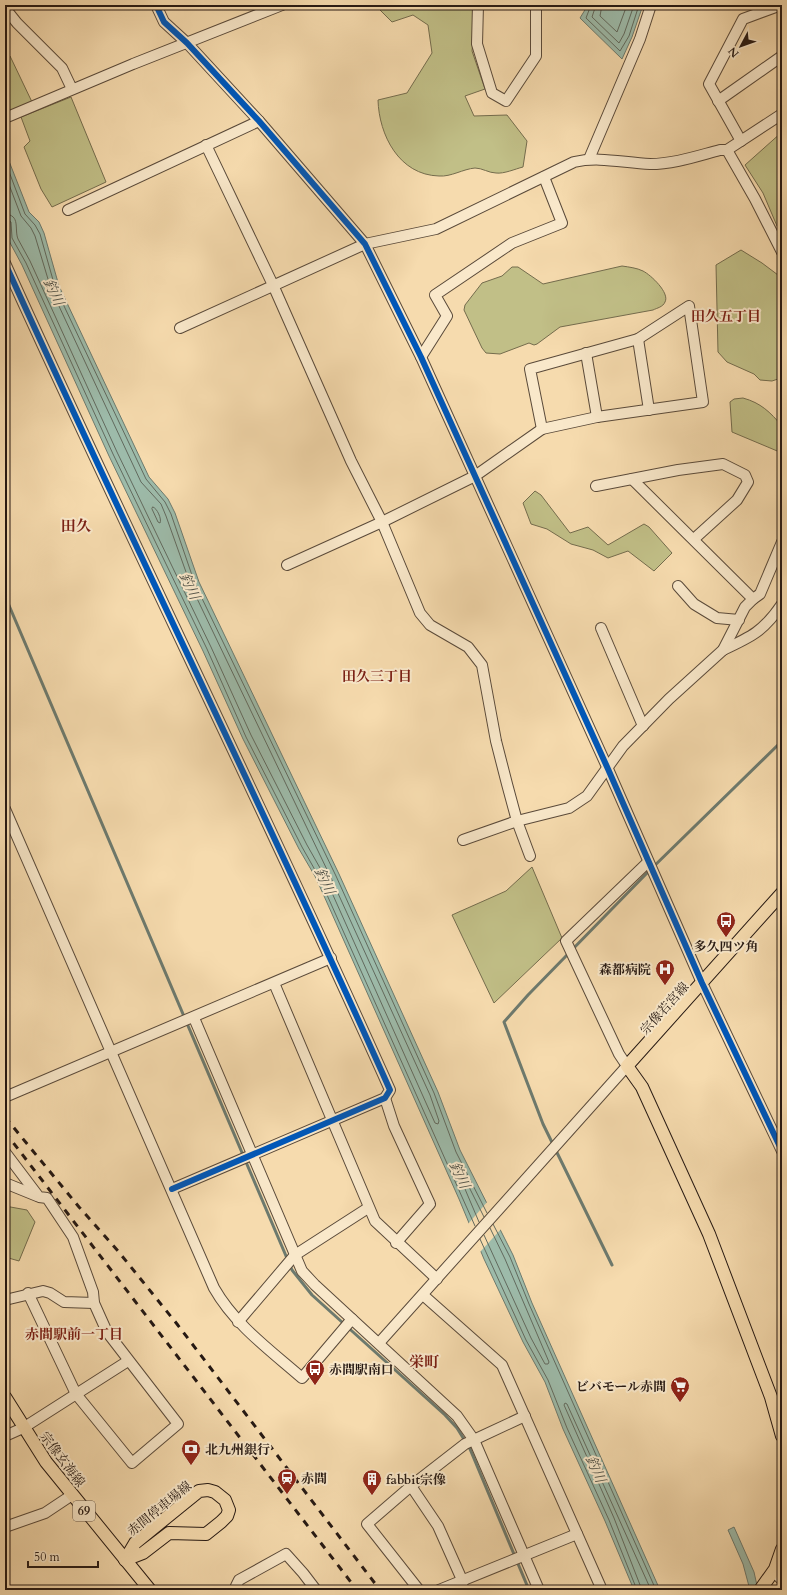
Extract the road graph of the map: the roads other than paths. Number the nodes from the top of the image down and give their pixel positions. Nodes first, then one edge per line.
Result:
1 (156, 5) edge
2 (282, 5) edge
3 (478, 5) edge
4 (536, 5) edge
5 (651, 5) edge
6 (781, 5) edge
7 (5, 8) edge
8 (187, 43) junction
9 (782, 56) edge
10 (72, 89) junction
11 (718, 101) junction
12 (782, 114) edge
13 (7, 117) edge
14 (258, 121) junction
15 (741, 141) junction
16 (206, 145) junction
17 (727, 150) junction
18 (589, 159) junction
19 (544, 177) junction
20 (68, 210) dead end
21 (365, 244) junction
22 (782, 252) edge
23 (5, 263) edge
24 (273, 285) junction
25 (180, 328) dead end
26 (638, 339) junction
27 (586, 353) junction
28 (421, 357) junction
29 (649, 410) junction
30 (596, 417) junction
31 (542, 429) junction
32 (476, 476) junction
33 (632, 479) junction
34 (596, 486) dead end
35 (382, 522) junction
36 (694, 539) junction
37 (782, 542) edge
38 (287, 565) dead end
39 (678, 586) dead end
40 (753, 599) junction
41 (782, 604) edge
42 (739, 620) junction
43 (601, 628) dead end
44 (723, 650) junction
45 (642, 726) junction
46 (608, 769) junction
47 (5, 809) edge
48 (517, 821) junction
49 (463, 840) dead end
50 (530, 856) dead end
51 (648, 862) junction
52 (782, 893) edge
53 (331, 958) junction
54 (274, 983) junction
55 (702, 983) junction
56 (194, 1018) junction
57 (111, 1053) junction
58 (627, 1066) junction
59 (5, 1097) edge
60 (385, 1098) junction
61 (331, 1120) junction
62 (782, 1151) edge
63 (5, 1152) edge
64 (253, 1154) junction
65 (5, 1183) edge
66 (172, 1189) junction
67 (39, 1196) junction
68 (368, 1208) junction
69 (396, 1243) junction
70 (296, 1255) junction
71 (437, 1279) junction
72 (28, 1293) junction
73 (423, 1295) junction
74 (5, 1300) edge
75 (94, 1303) junction
76 (352, 1320) junction
77 (238, 1322) junction
78 (379, 1343) junction
79 (128, 1361) junction
80 (76, 1394) junction
81 (5, 1397) edge
82 (525, 1416) junction
83 (780, 1418) edge
84 (23, 1428) junction
85 (5, 1436) edge
86 (782, 1436) edge
87 (474, 1440) junction
88 (411, 1486) junction
89 (72, 1495) junction
90 (5, 1527) edge
91 (577, 1534) junction
92 (782, 1549) edge
93 (525, 1556) junction
94 (125, 1560) junction
95 (773, 1571) junction
96 (782, 1580) edge
97 (462, 1582) junction
98 (150, 1590) edge
99 (239, 1590) edge
100 (316, 1590) edge
101 (419, 1590) edge
102 (439, 1590) edge
103 (539, 1590) edge
104 (602, 1590) edge
105 (761, 1590) edge

1 - 8 street
2 - 8 street
3 - 4 street
5 - 18 street
6 - 11 street
7 - 10 street
8 - 10 street
8 - 14 street
9 - 11 street
10 - 13 street
11 - 15 street
12 - 15 street
14 - 16 street
14 - 21 street
15 - 17 street
16 - 20 street
16 - 24 street
17 - 18 street
17 - 22 street
18 - 19 street
19 - 21 street
19 - 28 street
21 - 24 street
21 - 28 street
23 - 53 street
24 - 25 street
24 - 35 street
26 - 27 street
26 - 29 street
26 - 29 street
27 - 30 street
27 - 31 street
28 - 32 street
29 - 30 street
30 - 31 street
31 - 32 street
32 - 35 street
32 - 46 street
33 - 34 street
33 - 36 street
33 - 36 street
35 - 38 street
35 - 48 street
36 - 40 street
37 - 40 street
39 - 42 street
40 - 42 street
41 - 44 street
42 - 44 street
43 - 45 street
44 - 45 street
45 - 46 street
46 - 48 street
46 - 51 street
47 - 57 street
48 - 49 street
48 - 50 street
51 - 55 street
51 - 58 street
52 - 55 main road, 宗像若宮線
53 - 54 street
53 - 60 street
54 - 56 street
54 - 61 street
55 - 58 main road, 宗像若宮線
55 - 62 street
56 - 57 street
56 - 64 street
57 - 59 street
57 - 66 street
58 - 71 street
58 - 83 main road
60 - 61 street
60 - 69 street
61 - 64 street
61 - 68 street
63 - 67 street
64 - 66 street
64 - 70 street
65 - 67 street
66 - 77 street
67 - 75 street
68 - 69 street
68 - 70 street
69 - 71 street
70 - 76 street
70 - 77 street
71 - 73 street
72 - 74 street
72 - 75 street
72 - 80 street
73 - 78 street
73 - 82 street
75 - 79 street
76 - 77 street
76 - 78 street
78 - 87 street
79 - 80 street
79 - 80 street
80 - 84 street
81 - 84 main road, 宗像玄海線 / 69
82 - 87 street
82 - 91 street
83 - 86 main road
84 - 85 street
84 - 89 main road, 宗像玄海線 / 69
87 - 88 street
87 - 93 street
88 - 97 street
88 - 101 street
89 - 90 street
89 - 94 main road, 宗像玄海線 / 69
91 - 93 street
91 - 104 street
92 - 95 main road
93 - 97 street
93 - 103 street
94 - 94 main road, 赤間停車場線
94 - 98 main road, 宗像玄海線 / 69
95 - 96 street
95 - 105 main road
97 - 102 street
99 - 100 street

